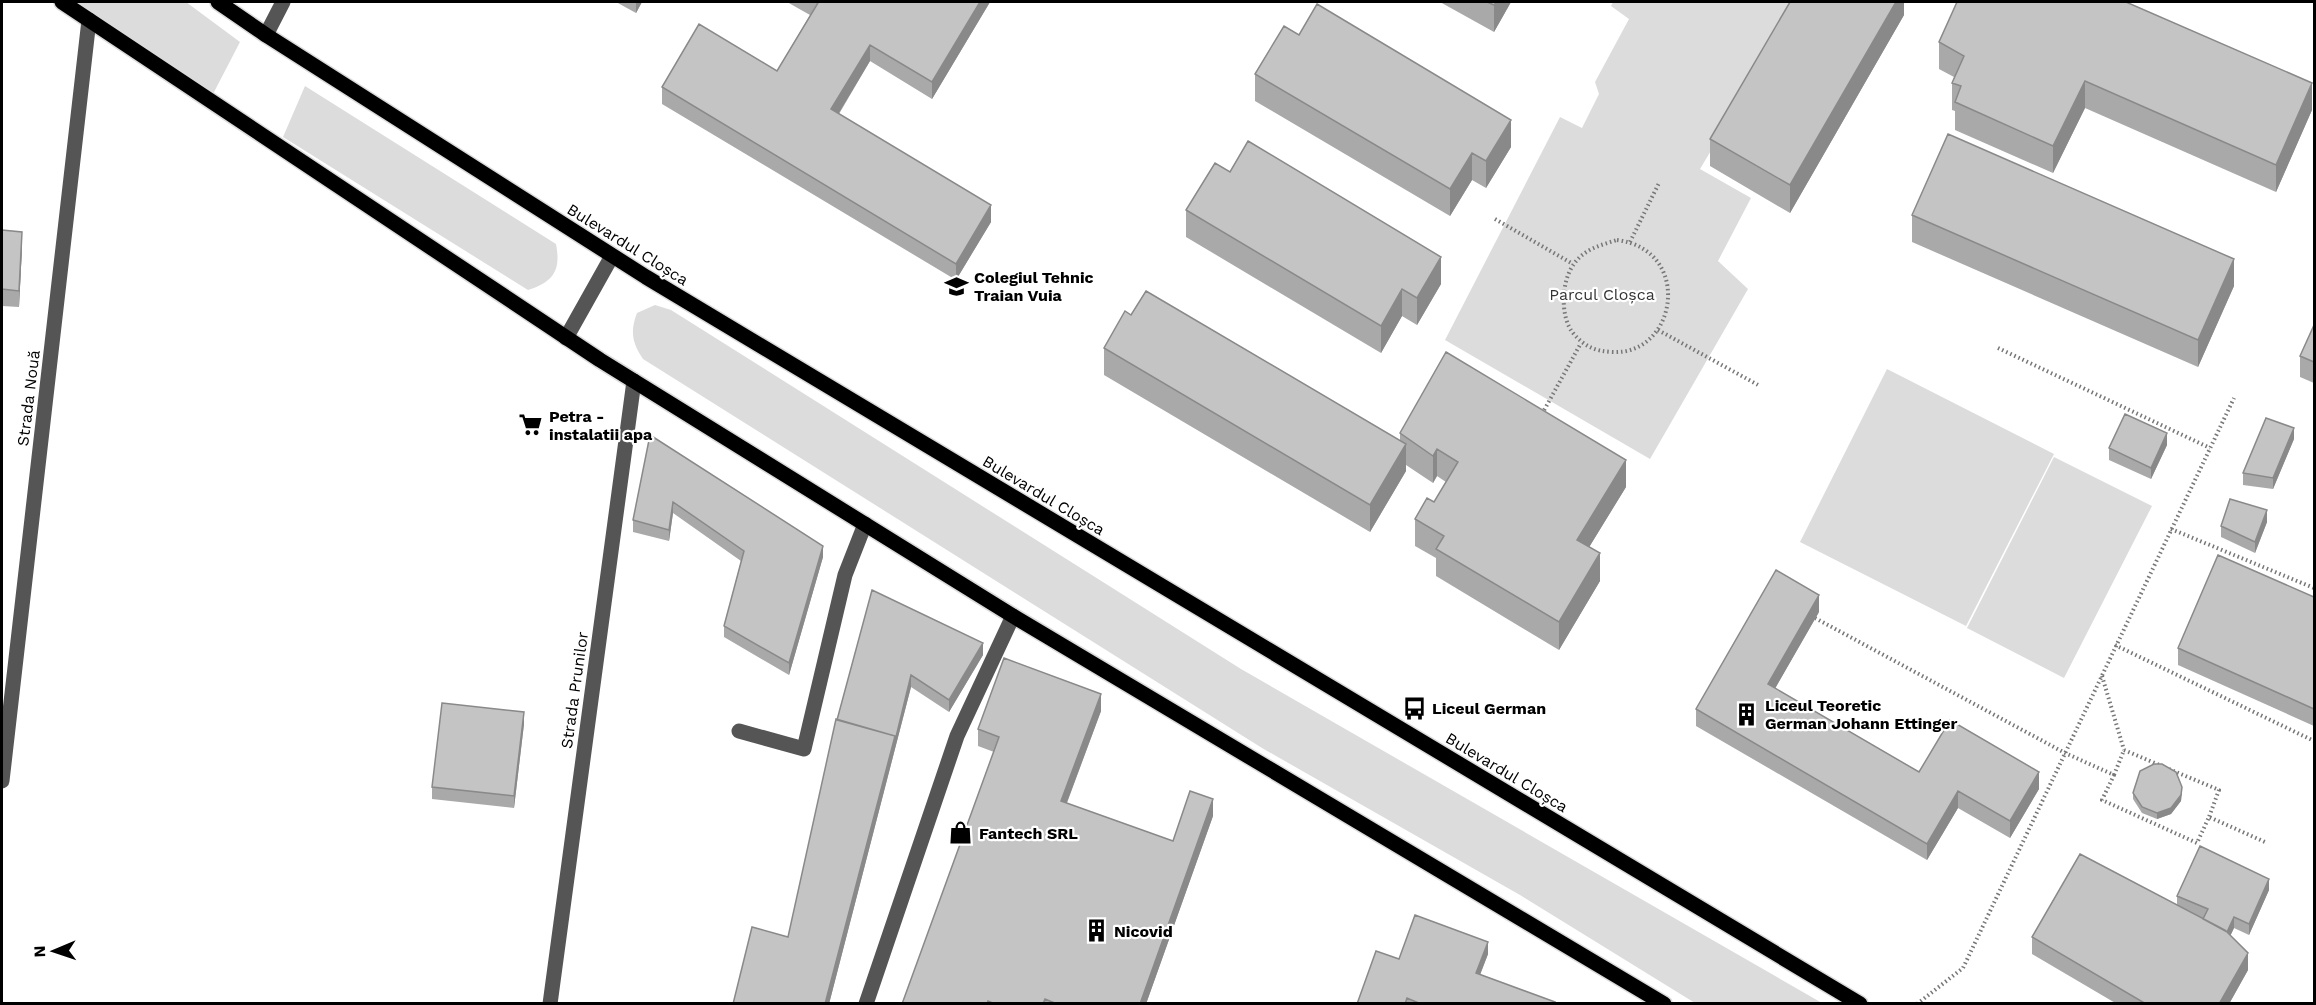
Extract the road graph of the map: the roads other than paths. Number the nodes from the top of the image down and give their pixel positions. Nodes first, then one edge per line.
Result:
1 (62, 2) edge
2 (218, 2) edge
3 (284, 2) edge
4 (89, 20) junction
5 (266, 35) junction
6 (612, 256) junction
7 (566, 338) junction
8 (634, 381) junction
9 (865, 524) junction
10 (1013, 616) junction
11 (739, 730) dead end
12 (2, 781) edge
13 (550, 1004) edge
14 (866, 1004) edge
15 (1664, 1004) edge
16 (1860, 1004) edge

1 - 4 main road
2 - 5 main road, Bulevardul Cloșca
3 - 5 street
4 - 7 main road
4 - 12 street, Strada Nouă
5 - 6 main road, Bulevardul Cloșca
6 - 7 street
6 - 16 main road, Bulevardul Cloșca
7 - 8 main road
8 - 9 main road
8 - 13 street, Strada Prunilor
9 - 10 main road
9 - 11 street
10 - 14 street
10 - 15 main road

